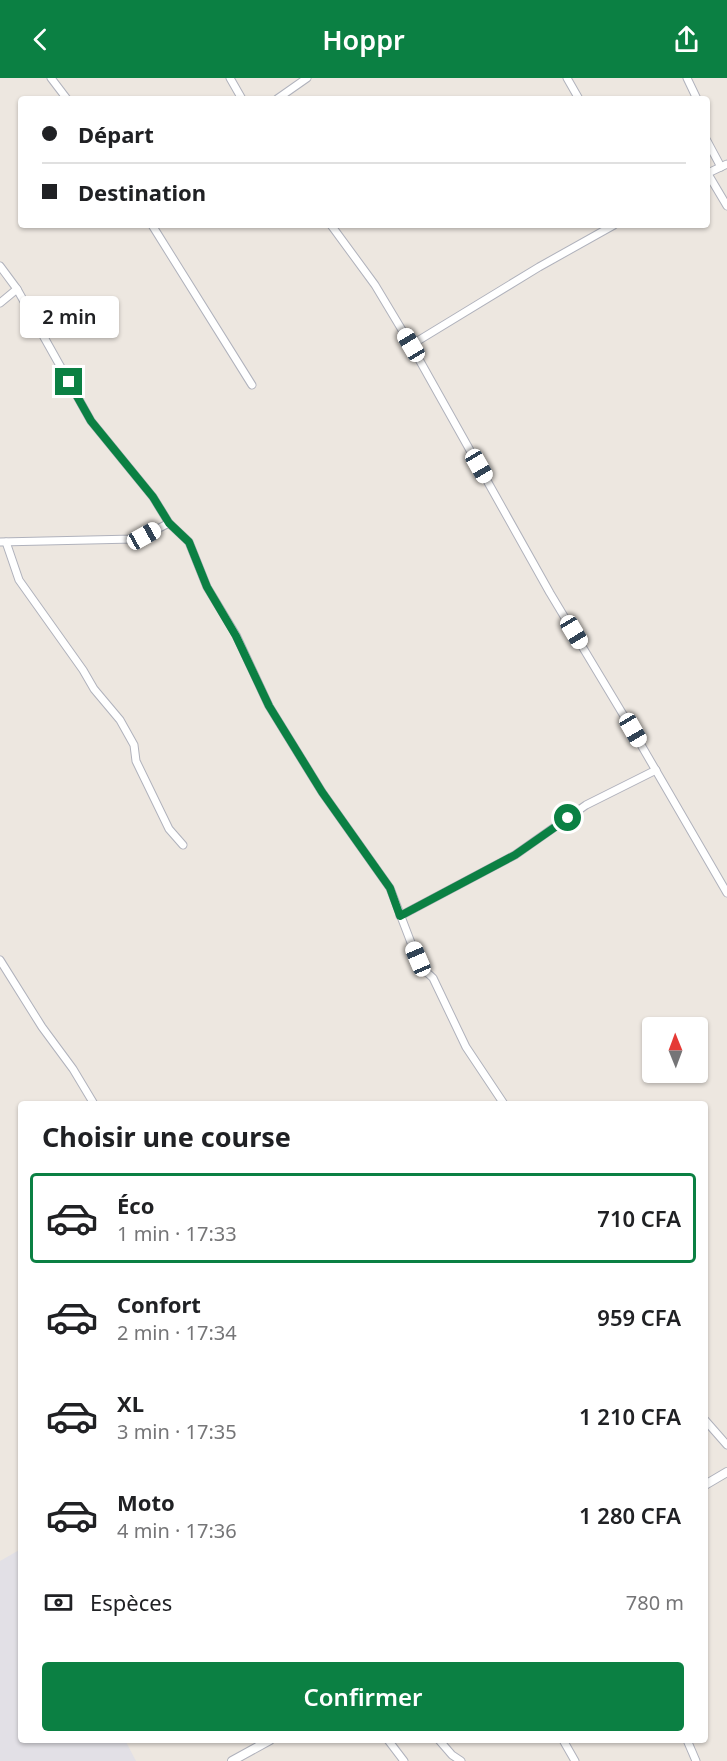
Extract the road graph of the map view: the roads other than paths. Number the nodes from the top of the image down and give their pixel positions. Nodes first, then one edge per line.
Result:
1 (51, 78) edge
2 (230, 78) edge
3 (307, 78) edge
4 (567, 78) edge
5 (687, 78) edge
6 (65, 96) edge
7 (241, 96) edge
8 (281, 96) edge
9 (577, 96) edge
10 (696, 96) edge
11 (710, 145) edge
12 (724, 165) edge
13 (710, 172) edge
14 (710, 179) edge
15 (727, 206) edge
16 (154, 228) edge
17 (333, 228) edge
18 (609, 228) edge
19 (0, 266) edge
20 (17, 289) junction
21 (0, 303) edge
22 (411, 345) junction
23 (252, 385) dead end
24 (169, 523) junction
25 (3, 542) edge
26 (656, 770) junction
27 (183, 845) dead end
28 (727, 893) edge
29 (400, 916) junction
30 (0, 960) edge
31 (92, 1101) edge
32 (502, 1101) edge
33 (708, 1423) edge
34 (727, 1445) edge
35 (727, 1472) edge
36 (708, 1483) edge
37 (265, 1743) edge
38 (390, 1743) edge
39 (442, 1743) edge
40 (565, 1743) edge
41 (688, 1743) edge
42 (232, 1761) edge
43 (404, 1761) edge
44 (461, 1761) edge
45 (574, 1761) edge
46 (696, 1761) edge

1 - 6 street
2 - 7 street
3 - 8 street
4 - 9 street
5 - 10 street
11 - 12 street
12 - 13 street
14 - 15 street
16 - 23 street
17 - 22 street
18 - 22 street
19 - 20 street
20 - 21 street
20 - 24 street
22 - 26 street
24 - 25 street
24 - 29 street
25 - 27 street
26 - 28 street
26 - 29 street
29 - 32 street
30 - 31 street
33 - 34 street
35 - 36 street
37 - 42 street
38 - 43 street
39 - 44 street
40 - 45 street
41 - 46 street

